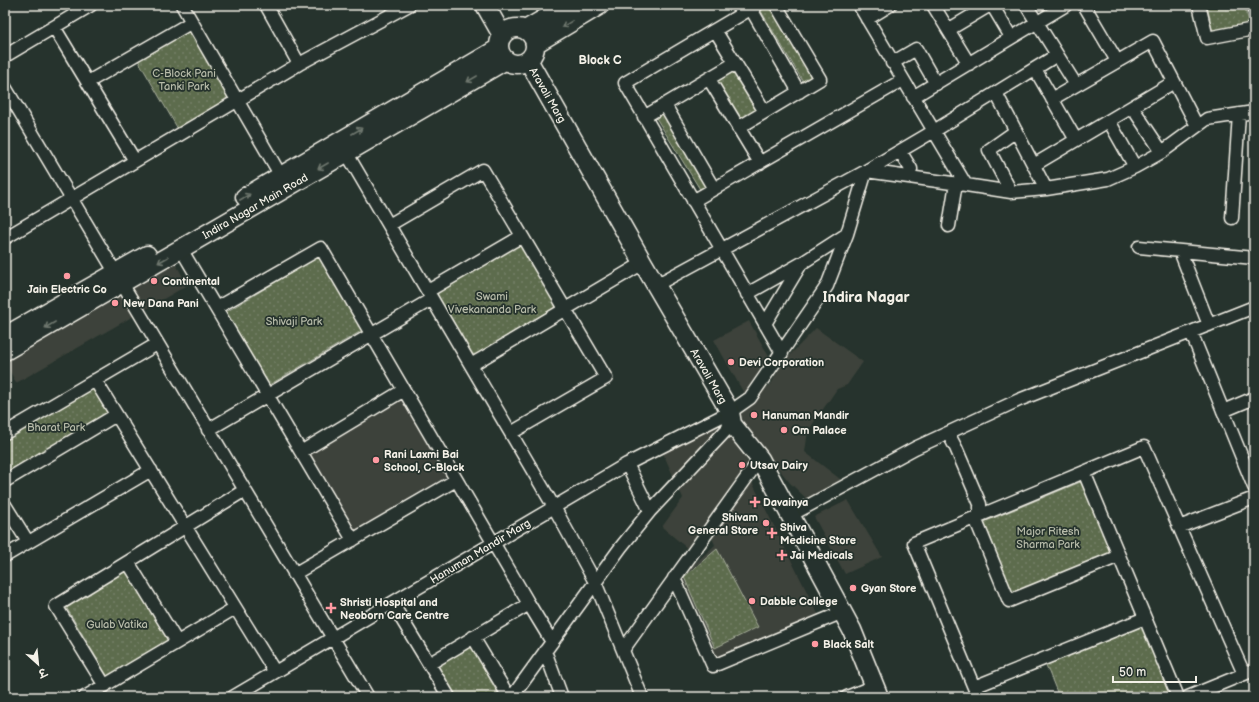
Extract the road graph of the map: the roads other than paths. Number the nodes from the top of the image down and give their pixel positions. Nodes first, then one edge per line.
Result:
1 (91, 5) edge
2 (182, 5) edge
3 (266, 5) edge
4 (409, 5) edge
5 (485, 5) edge
6 (498, 5) edge
7 (568, 5) edge
8 (600, 5) edge
9 (776, 5) edge
10 (859, 5) edge
11 (890, 5) edge
12 (933, 5) edge
13 (991, 5) edge
14 (1026, 5) edge
15 (1066, 5) edge
16 (1084, 5) edge
17 (1199, 5) edge
18 (1252, 5) edge
19 (754, 7) edge
20 (388, 10) edge
21 (1254, 10) edge
22 (867, 19) junction
23 (192, 22) junction
24 (1036, 22) junction
25 (54, 27) junction
26 (1254, 29) edge
27 (715, 30) junction
28 (948, 30) junction
29 (1012, 37) junction
30 (515, 44) junction
31 (1057, 55) junction
32 (5, 56) edge
33 (1117, 61) junction
34 (892, 62) junction
35 (736, 63) junction
36 (299, 64) junction
37 (969, 64) junction
38 (1035, 69) junction
39 (708, 79) junction
40 (903, 80) junction
41 (88, 82) junction
42 (1174, 82) junction
43 (936, 84) junction
44 (1076, 85) junction
45 (5, 87) edge
46 (799, 92) junction
47 (996, 93) junction
48 (913, 97) junction
49 (1052, 99) junction
50 (237, 100) junction
51 (665, 105) junction
52 (1132, 107) junction
53 (765, 112) junction
54 (1254, 112) edge
55 (1239, 114) junction
56 (644, 117) junction
57 (1109, 121) junction
58 (1197, 126) junction
59 (738, 128) junction
60 (934, 131) junction
61 (1016, 131) junction
62 (1076, 140) junction
63 (343, 147) junction
64 (900, 151) junction
65 (1162, 152) junction
66 (135, 161) junction
67 (760, 163) junction
68 (1034, 165) junction
69 (1135, 167) junction
70 (911, 169) dead end
71 (866, 171) junction
72 (280, 176) junction
73 (961, 184) junction
74 (714, 189) junction
75 (1046, 189) junction
76 (1011, 192) junction
77 (71, 199) junction
78 (693, 201) junction
79 (1232, 218) dead end
80 (389, 225) junction
81 (949, 226) dead end
82 (847, 234) junction
83 (522, 236) junction
84 (5, 238) edge
85 (1139, 247) dead end
86 (182, 249) junction
87 (721, 249) junction
88 (1180, 251) junction
89 (1253, 260) edge
90 (643, 263) junction
91 (802, 263) junction
92 (118, 278) junction
93 (656, 285) junction
94 (748, 294) junction
95 (430, 295) junction
96 (1254, 307) edge
97 (216, 308) junction
98 (565, 309) junction
99 (765, 324) junction
100 (1209, 325) junction
101 (1191, 332) junction
102 (371, 334) junction
103 (5, 336) edge
104 (157, 344) junction
105 (5, 352) edge
106 (782, 353) junction
107 (471, 365) junction
108 (95, 380) junction
109 (404, 390) junction
110 (268, 395) junction
111 (1254, 398) edge
112 (1223, 411) junction
113 (116, 415) junction
114 (731, 418) junction
115 (208, 430) junction
116 (948, 432) junction
117 (5, 433) edge
118 (511, 433) junction
119 (301, 452) junction
120 (760, 459) junction
121 (626, 464) junction
122 (150, 470) junction
123 (1084, 472) junction
124 (456, 480) junction
125 (5, 481) edge
126 (1254, 487) edge
127 (245, 490) junction
128 (1254, 498) edge
129 (5, 504) edge
130 (554, 507) junction
131 (650, 511) junction
132 (791, 515) junction
133 (975, 518) junction
134 (185, 527) junction
135 (1179, 527) junction
136 (353, 540) junction
137 (28, 542) junction
138 (493, 543) junction
139 (5, 556) edge
140 (1119, 556) junction
141 (128, 562) junction
142 (294, 574) junction
143 (674, 578) junction
144 (595, 582) junction
145 (392, 603) junction
146 (529, 604) junction
147 (235, 608) junction
148 (843, 612) junction
149 (1145, 618) junction
150 (473, 637) junction
151 (333, 638) junction
152 (178, 642) junction
153 (549, 646) junction
154 (623, 650) junction
155 (429, 664) junction
156 (275, 672) junction
157 (1249, 672) edge
158 (105, 686) junction
159 (876, 692) edge
160 (976, 692) edge
161 (85, 697) edge
162 (233, 697) edge
163 (368, 697) edge
164 (449, 697) edge
165 (509, 697) edge
166 (512, 697) edge
167 (562, 697) edge
168 (642, 697) edge
169 (847, 697) edge
170 (1178, 697) edge
171 (1188, 697) edge

1 - 25 street
2 - 23 street
3 - 36 street
4 - 20 street
5 - 30 street, Aravali Marg
6 - 30 street, Aravali Marg
7 - 30 street, Indira Nagar Main Road
8 -> 30 street, Indira Nagar Main Road
9 - 46 street
10 - 22 street
11 - 22 street
12 - 28 street
13 - 28 street
13 - 29 street
14 - 24 street
15 - 24 street
16 - 33 street
17 - 26 street
18 - 21 street
19 - 27 street
19 - 46 street
20 - 36 street
22 - 34 street
23 - 41 street
23 - 50 street
24 - 29 street
24 - 31 street
25 - 32 street
25 - 41 street
27 - 35 street
27 - 56 street
28 - 37 street
29 - 37 street
30 - 63 street, Indira Nagar Main Road
30 - 90 street, Aravali Marg
31 - 38 street
31 - 44 street
33 - 42 street
33 - 44 street
34 - 40 street
34 - 43 street
35 - 39 street
35 - 53 street
36 - 50 street
37 - 43 street
38 - 47 street
38 - 49 street
39 - 51 street
39 - 59 street
40 - 48 street
40 - 67 street
41 - 66 street
42 - 52 street
42 - 58 street
43 - 48 street
44 - 49 street
45 - 77 street
46 - 53 street
47 - 60 street
47 - 61 street
48 - 60 street
49 - 62 street
50 - 66 street
50 - 72 street
51 - 56 street
51 - 74 street
52 - 57 street
52 - 65 street
53 - 59 street
54 - 55 street
55 - 58 street
55 - 79 street
56 - 78 street
57 - 62 street
57 - 69 street
58 - 65 street
59 - 67 street
60 - 64 street
60 - 73 street
61 - 68 street
61 - 76 street
62 - 68 street
63 - 72 street, Indira Nagar Main Road
63 - 80 street
63 -> 86 street, Indira Nagar Main Road
64 - 70 street
64 - 71 street
65 - 69 street
66 - 77 street
67 - 74 street
68 - 75 street
69 - 75 street
71 - 73 street
71 - 82 street
71 - 87 street
92 -> 72 street, Indira Nagar Main Road
73 - 76 street
73 - 81 street
74 - 78 street
75 - 76 street
77 - 84 street
77 - 92 street
78 - 87 street
80 - 83 street
80 - 95 street
82 - 91 street
82 - 106 street
83 - 95 street
83 - 98 street
85 - 88 street
86 -> 92 street, Indira Nagar Main Road
86 - 97 street
87 - 93 street
87 - 94 street
88 - 89 street
88 - 100 street
90 - 93 street, Aravali Marg
90 - 98 street
91 - 94 street
91 - 99 street
92 - 103 street, Indira Nagar Main Road
92 - 104 street
92 -> 105 street, Indira Nagar Main Road
93 - 114 street, Aravali Marg
94 - 99 street
95 - 102 street
95 - 107 street
96 - 100 street
97 - 102 street
97 - 110 street
98 - 107 street
98 - 118 street
99 - 106 street
100 - 101 street
101 - 112 street
101 - 116 street
102 - 109 street
102 - 110 street
104 - 108 street
104 - 115 street
106 - 114 street
107 - 118 street
108 - 113 street
108 - 117 street
109 - 119 street
109 - 124 street
110 - 115 street
110 - 119 street
111 - 112 street
112 - 126 street
113 - 122 street
113 - 125 street
114 - 120 street, Aravali Marg
114 - 121 street, Hanuman Mandir Marg
114 - 131 street
115 - 127 street
116 - 132 street
116 - 133 street
118 - 130 street
119 - 136 street
120 - 132 street, Aravali Marg
120 - 143 street
121 - 130 street, Hanuman Mandir Marg
121 - 131 street
122 - 134 street
122 - 137 street
123 - 133 street
123 - 135 street
123 - 140 street
124 - 136 street
124 - 138 street
127 - 134 street
127 - 142 street
128 - 135 street
129 - 137 street
130 - 138 street, Hanuman Mandir Marg
130 - 144 street
131 - 144 street
132 - 148 street, Aravali Marg
133 - 140 street
133 - 160 street
134 - 141 street
134 - 147 street
135 - 157 street
136 - 142 street
137 - 139 street
138 - 145 street, Hanuman Mandir Marg
138 - 146 street
140 - 149 street
141 - 152 street
141 - 158 street
142 - 151 street
143 - 148 street
143 - 154 street
144 - 153 street
144 - 154 street
145 - 151 street, Hanuman Mandir Marg
145 - 155 street
146 - 150 street
146 - 153 street
147 - 152 street
147 - 156 street
148 - 159 street, Aravali Marg
149 - 160 street
149 - 170 street
150 - 155 street
150 - 165 street
151 - 156 street, Hanuman Mandir Marg
151 - 163 street
152 - 158 street
153 - 166 street
153 - 167 street
154 - 168 street
155 - 164 street
156 - 162 street, Hanuman Mandir Marg
157 - 171 street
158 - 161 street
159 - 169 street

